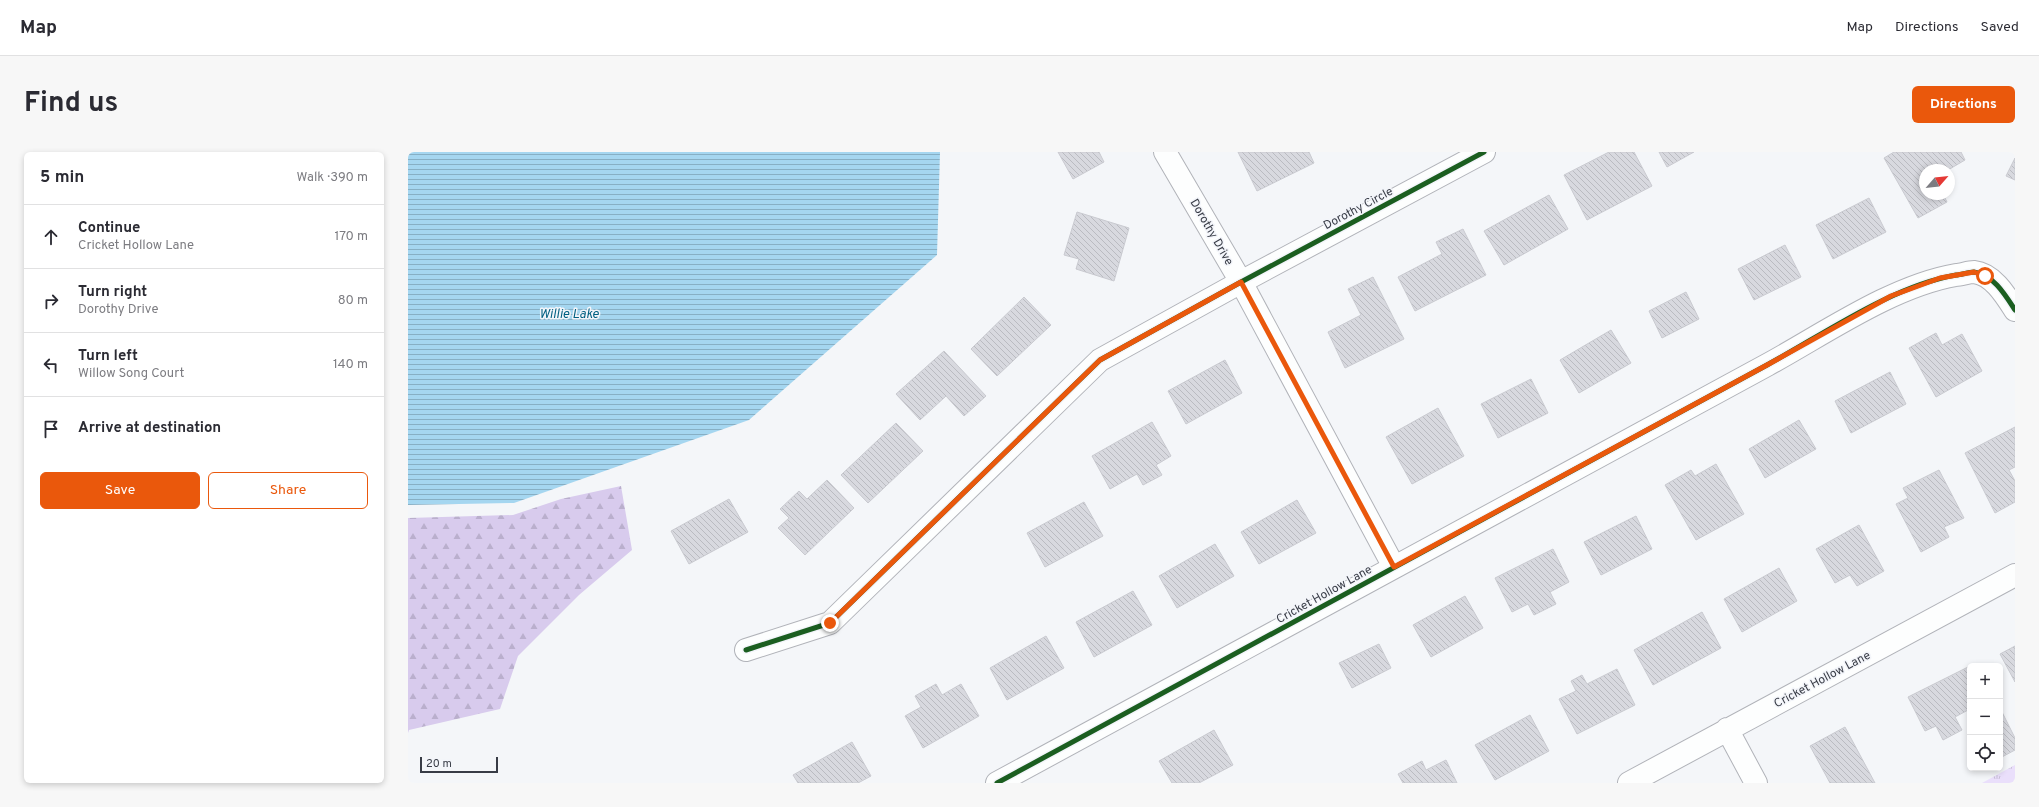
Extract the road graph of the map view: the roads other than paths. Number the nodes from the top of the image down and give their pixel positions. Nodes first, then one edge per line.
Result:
1 (1165, 152) edge
2 (1484, 152) edge
3 (1241, 282) junction
4 (2015, 310) edge
5 (1394, 567) junction
6 (2015, 575) edge
7 (746, 650) dead end
8 (1727, 729) junction
9 (997, 783) edge
10 (1629, 783) edge
11 (1756, 783) edge

1 - 3 street, Dorothy Drive
2 - 3 street, Dorothy Circle
3 - 5 street, Dorothy Drive
3 - 7 street, Dorothy Circle
4 - 5 street, Cricket Hollow Lane
5 - 9 street, Cricket Hollow Lane
6 - 8 street, Cricket Hollow Lane
8 - 10 street, Cricket Hollow Lane
8 - 11 street

